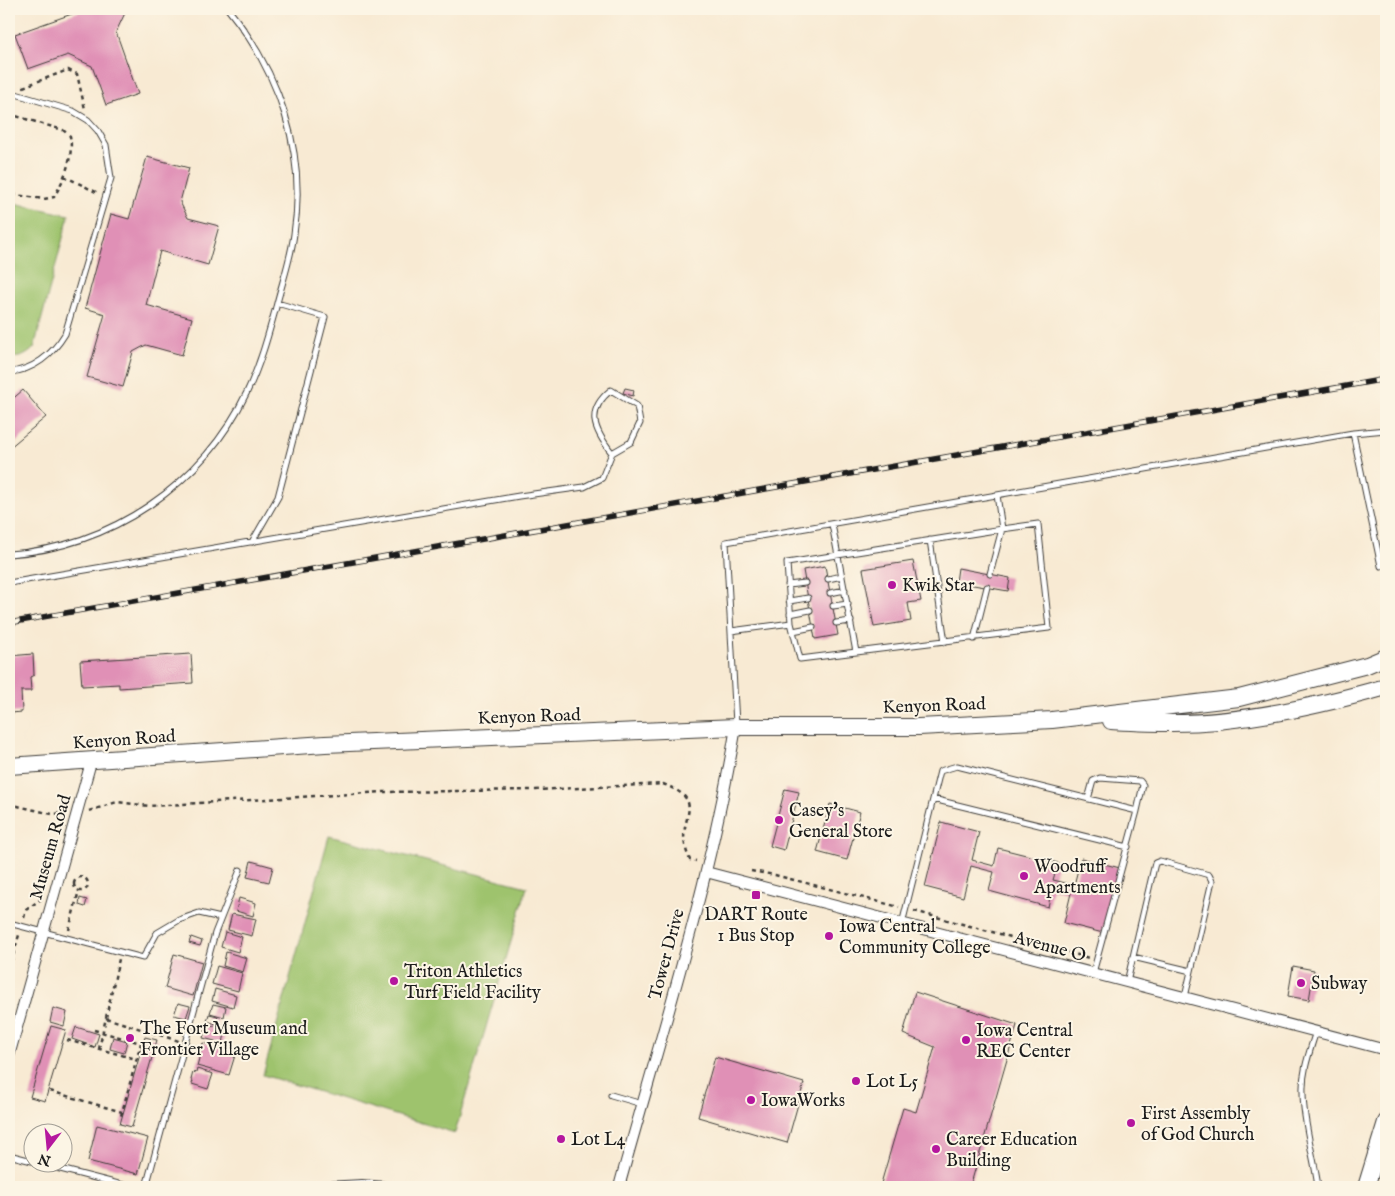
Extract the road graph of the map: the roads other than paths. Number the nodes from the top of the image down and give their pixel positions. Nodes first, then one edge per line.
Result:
1 (228, 9) edge
2 (9, 92) edge
3 (277, 303) junction
4 (9, 372) edge
5 (1386, 430) edge
6 (1353, 433) junction
7 (612, 453) junction
8 (997, 495) junction
9 (832, 524) junction
10 (1002, 529) junction
11 (930, 540) junction
12 (252, 542) junction
13 (9, 554) edge
14 (839, 555) junction
15 (1386, 564) edge
16 (990, 574) dead end
17 (842, 576) junction
18 (828, 578) dead end
19 (9, 583) edge
20 (805, 584) dead end
21 (788, 585) junction
22 (987, 587) dead end
23 (845, 590) junction
24 (830, 593) dead end
25 (808, 598) dead end
26 (789, 601) junction
27 (848, 604) junction
28 (833, 606) dead end
29 (810, 610) dead end
30 (790, 614) junction
31 (851, 621) junction
32 (791, 623) junction
33 (836, 623) dead end
34 (813, 627) dead end
35 (793, 630) junction
36 (731, 631) junction
37 (974, 639) junction
38 (945, 642) junction
39 (856, 652) junction
40 (1386, 657) edge
41 (1386, 687) edge
42 (1052, 720) junction
43 (736, 728) junction
44 (91, 762) junction
45 (9, 766) edge
46 (933, 798) junction
47 (1088, 799) junction
48 (1137, 811) junction
49 (1128, 847) junction
50 (707, 868) junction
51 (240, 870) dead end
52 (221, 918) junction
53 (9, 923) edge
54 (902, 924) junction
55 (42, 933) junction
56 (1133, 956) junction
57 (1191, 971) junction
58 (1093, 974) junction
59 (1127, 982) junction
60 (1184, 998) junction
61 (1316, 1031) junction
62 (1386, 1050) edge
63 (9, 1056) edge
64 (611, 1095) dead end
65 (642, 1104) junction
66 (1386, 1122) edge
67 (9, 1155) edge
68 (22, 1158) edge
69 (72, 1172) edge
70 (130, 1187) edge
71 (146, 1187) edge
72 (326, 1187) edge
73 (385, 1187) edge
74 (619, 1187) edge
75 (1318, 1187) edge
76 (1366, 1187) edge

1 - 3 lane
2 - 4 lane
3 - 12 lane
3 - 13 lane
5 - 6 lane
6 - 8 lane
6 - 15 lane
7 - 7 lane
7 - 12 lane
8 - 9 lane
8 - 10 lane
9 - 14 lane
9 - 36 lane
10 - 11 lane
10 - 16 lane
10 - 37 lane
11 - 14 lane
11 - 38 lane
12 - 19 lane
14 - 17 lane
14 - 21 lane
17 - 18 lane
17 - 23 lane
20 - 21 lane
21 - 26 lane
22 - 37 lane
23 - 24 lane
23 - 27 lane
25 - 26 lane
26 - 30 lane
27 - 28 lane
27 - 31 lane
29 - 30 lane
30 - 32 lane
31 - 33 lane
31 - 39 lane
32 - 35 lane
32 - 36 lane
34 - 35 lane
35 - 39 lane
36 - 43 lane
37 - 38 lane
38 - 39 lane
40 - 42 main road, Kenyon Road
41 - 42 main road, Kenyon Road
42 - 43 main road, Kenyon Road
43 - 44 main road, Kenyon Road
43 - 50 street, Tower Drive
44 - 45 main road, Kenyon Road
44 - 55 street, Museum Road
46 - 47 lane
46 - 49 lane
46 - 54 lane
47 - 48 lane
47 - 48 lane
48 - 49 lane
49 - 58 lane
50 - 54 street, Avenue O
50 - 65 street, Tower Drive
51 - 52 lane
52 - 55 lane
52 - 71 lane
53 - 55 lane
54 - 58 street, Avenue O
55 - 63 street, Museum Road
56 - 57 lane
56 - 57 lane
56 - 59 lane
57 - 60 lane
58 - 59 street, Avenue O
59 - 60 street, Avenue O
60 - 61 street, Avenue O
61 - 62 street, Avenue O
61 - 75 lane
64 - 65 lane
65 - 74 street, Tower Drive
66 - 76 main road
67 - 68 lane
69 - 70 lane
72 - 73 street

